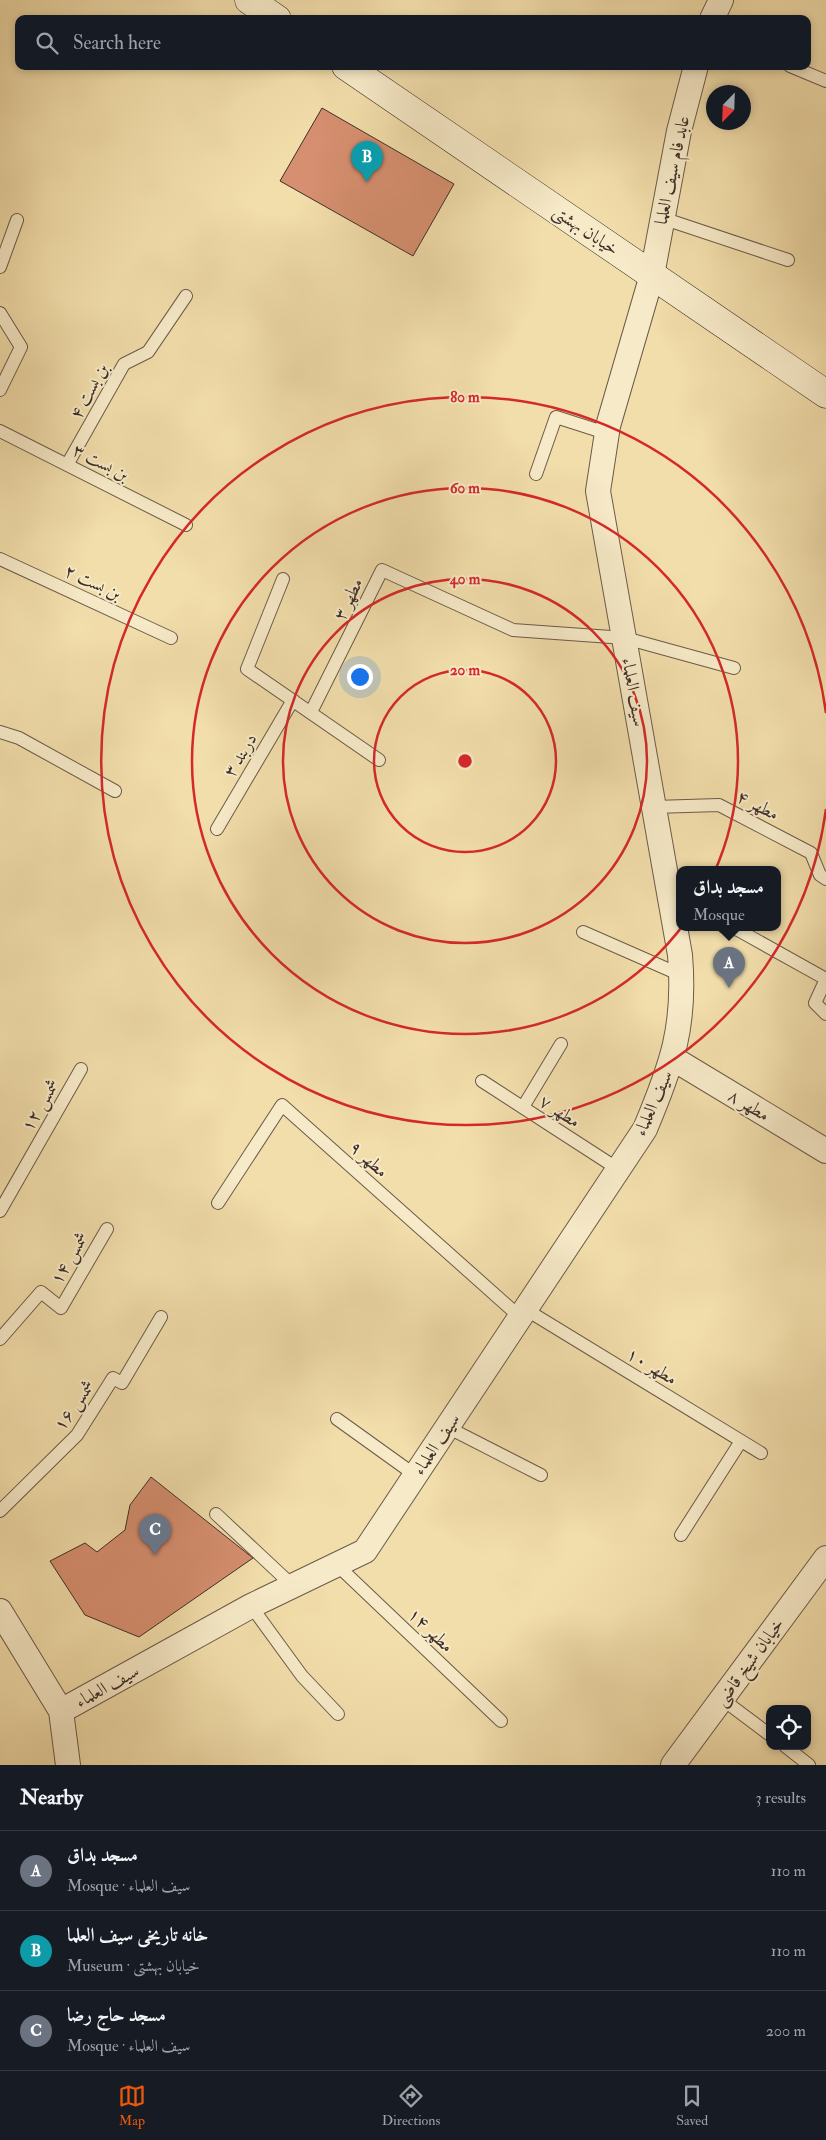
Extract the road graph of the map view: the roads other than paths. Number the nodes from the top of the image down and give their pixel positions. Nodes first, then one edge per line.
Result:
1 (249, 0) edge
2 (721, 0) edge
3 (271, 15) edge
4 (714, 15) edge
5 (352, 70) edge
6 (695, 70) edge
7 (800, 70) edge
8 (826, 81) edge
9 (662, 218) junction
10 (18, 220) dead end
11 (788, 260) dead end
12 (0, 267) edge
13 (652, 275) junction
14 (186, 296) dead end
15 (0, 313) edge
16 (0, 388) edge
17 (826, 394) edge
18 (0, 431) edge
19 (606, 433) junction
20 (67, 465) junction
21 (536, 474) dead end
22 (186, 525) dead end
23 (0, 559) edge
24 (283, 579) dead end
25 (171, 638) dead end
26 (625, 638) junction
27 (734, 668) dead end
28 (293, 700) junction
29 (311, 712) junction
30 (0, 732) edge
31 (379, 760) dead end
32 (115, 791) dead end
33 (654, 807) junction
34 (217, 829) dead end
35 (826, 879) edge
36 (676, 912) edge
37 (678, 931) edge
38 (740, 931) edge
39 (583, 932) dead end
40 (682, 975) junction
41 (826, 979) edge
42 (826, 1014) edge
43 (561, 1044) dead end
44 (672, 1058) junction
45 (82, 1069) dead end
46 (482, 1082) dead end
47 (522, 1108) junction
48 (826, 1151) edge
49 (618, 1169) junction
50 (218, 1203) dead end
51 (0, 1211) edge
52 (107, 1229) dead end
53 (523, 1313) junction
54 (160, 1317) dead end
55 (0, 1339) edge
56 (337, 1419) dead end
57 (447, 1427) junction
58 (741, 1440) junction
59 (761, 1453) dead end
60 (415, 1475) junction
61 (541, 1475) dead end
62 (0, 1511) edge
63 (216, 1514) dead end
64 (681, 1535) dead end
65 (826, 1558) edge
66 (336, 1564) junction
67 (293, 1586) junction
68 (252, 1606) junction
69 (0, 1611) edge
70 (722, 1699) junction
71 (61, 1711) junction
72 (338, 1714) dead end
73 (501, 1721) dead end
74 (766, 1732) edge
75 (790, 1750) edge
76 (68, 1765) edge
77 (673, 1765) edge
78 (809, 1765) edge

1 - 3 main road
2 - 4 street
5 - 13 main road, خیابان بهشتی
6 - 9 street, عابد فام سیف العلما
7 - 8 lane
9 - 11 lane
9 - 13 street, عابد فام سیف العلما
10 - 12 lane
13 - 17 main road, خیابان بهشتی
13 - 19 street, سیف العلماء
14 - 20 lane, بن بست ۴
15 - 16 lane
18 - 20 lane, بن بست ۳
19 - 21 lane
19 - 26 street, سیف العلماء
20 - 22 lane, بن بست ۳
23 - 25 lane, بن بست ۲
24 - 28 lane
26 - 27 lane
26 - 29 lane, مطهر ۳
26 - 33 street, سیف العلماء
28 - 29 lane
28 - 34 lane, دربند ۳
29 - 31 lane
30 - 32 lane
33 - 35 lane, مطهر ۴
33 - 36 street, سیف العلماء
37 - 40 street, سیف العلماء
38 - 41 lane
39 - 40 lane
40 - 44 street, سیف العلماء
41 - 42 lane
43 - 47 lane
44 - 48 street, مطهر ۸
44 - 49 street, سیف العلماء
45 - 51 lane, شمس ۱۲
46 - 47 lane, مطهر ۷
47 - 49 lane, مطهر ۷
49 - 53 street, سیف العلماء
50 - 53 lane, مطهر ۹
52 - 55 lane, شمس ۱۴
53 - 57 street, سیف العلماء
53 - 58 lane, مطهر ۱۰
54 - 62 lane, شمس ۱۶
56 - 60 lane
57 - 60 street, سیف العلماء
57 - 61 lane
58 - 59 lane, مطهر ۱۰
58 - 64 lane
60 - 66 street, سیف العلماء
63 - 67 lane
65 - 70 street, خیابان شیخ قاضی
66 - 67 street, سیف العلماء
66 - 73 lane, مطهر ۱۴
67 - 68 street, سیف العلماء
68 - 71 street, سیف العلماء
68 - 72 lane
69 - 71 street
70 - 74 lane
70 - 77 street, خیابان شیخ قاضی
71 - 76 street
75 - 78 lane

